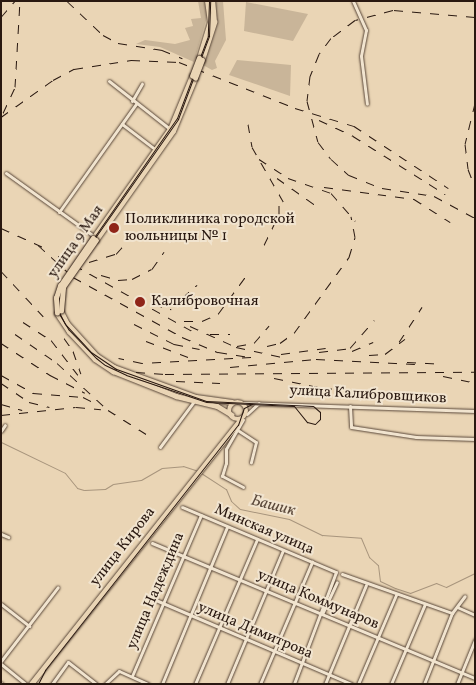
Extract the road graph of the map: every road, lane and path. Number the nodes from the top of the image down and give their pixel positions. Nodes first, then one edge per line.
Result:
1 (208, 1) edge
2 (212, 1) edge
3 (353, 1) edge
4 (201, 59) junction
5 (194, 77) junction
6 (109, 81) dead end
7 (142, 84) dead end
8 (132, 101) junction
9 (136, 104) junction
10 (367, 104) dead end
11 (122, 124) junction
12 (170, 129) junction
13 (157, 151) junction
14 (6, 173) dead end
15 (59, 212) junction
16 (94, 237) junction
17 (195, 399) junction
18 (232, 402) junction
19 (242, 403) junction
20 (260, 403) junction
21 (350, 406) junction
22 (475, 411) edge
23 (247, 414) junction
24 (232, 416) junction
25 (241, 420) junction
26 (5, 425) dead end
27 (234, 426) junction
28 (1, 431) edge
29 (239, 431) junction
30 (475, 439) edge
31 (160, 447) dead end
32 (251, 462) dead end
33 (243, 487) dead end
34 (182, 507) dead end
35 (200, 515) junction
36 (227, 527) junction
37 (1, 534) edge
38 (8, 537) dead end
39 (257, 539) junction
40 (152, 543) dead end
41 (283, 550) junction
42 (184, 556) junction
43 (312, 562) junction
44 (211, 567) junction
45 (342, 574) dead end
46 (240, 579) junction
47 (337, 582) dead end
48 (366, 585) junction
49 (333, 587) junction
50 (58, 588) dead end
51 (266, 590) junction
52 (396, 595) junction
53 (465, 596) dead end
54 (151, 598) dead end
55 (294, 602) junction
56 (1, 604) edge
57 (426, 604) junction
58 (164, 605) junction
59 (456, 607) junction
60 (452, 613) junction
61 (322, 615) junction
62 (475, 615) edge
63 (190, 616) junction
64 (29, 626) junction
65 (350, 626) junction
66 (220, 628) junction
67 (246, 638) junction
68 (377, 638) junction
69 (475, 640) edge
70 (405, 649) junction
71 (274, 651) junction
72 (434, 661) junction
73 (302, 662) junction
74 (1, 663) edge
75 (461, 673) junction
76 (329, 675) junction
77 (132, 676) junction
78 (475, 678) edge
79 (26, 684) edge
80 (31, 684) edge
81 (52, 684) edge
82 (96, 684) edge
83 (105, 684) edge
84 (148, 684) edge
85 (162, 684) edge
86 (195, 684) edge
87 (227, 684) edge
88 (260, 684) edge
89 (294, 684) edge
90 (325, 684) edge
91 (352, 684) edge
92 (358, 684) edge
93 (391, 684) edge
94 (424, 684) edge
95 (456, 684) edge

1 - 4 main road, улица 9 Мая
2 - 4 main road, улица 9 Мая
3 - 10 street
4 - 5 main road, улица 9 Мая, bridge
5 - 12 main road, улица 9 Мая
5 - 13 main road, улица 9 Мая
6 - 8 street
7 - 8 street
8 - 9 street
9 - 11 street
9 - 12 street
11 - 13 street
11 - 15 street
12 - 13 main road, улица 9 Мая
13 - 16 main road, улица 9 Мая
14 - 15 street
15 - 16 street
16 - 17 main road, улица 9 Мая, bridge
17 - 18 main road, улица 9 Мая
17 - 24 main road, улица 9 Мая
17 - 31 street
18 - 19 main road
18 - 24 main road
19 - 20 street, улица Калибровщиков
19 - 23 main road
20 - 21 street, улица Калибровщиков
20 - 23 street
21 - 22 street, улица Калибровщиков
21 - 30 street
23 - 25 main road, улица Кирова
24 - 25 main road
24 - 27 main road
25 - 27 main road, улица Кирова
25 - 29 street
26 - 28 street
27 - 80 main road, улица Кирова
29 - 32 street
29 - 33 street
34 - 35 street, Минская улица
35 - 36 street, Минская улица
35 - 42 street, улица Надеждина
36 - 39 street, Минская улица
36 - 44 street
37 - 38 street
39 - 41 street, Минская улица
39 - 46 street
40 - 42 street, улица Коммунаров
41 - 43 street, Минская улица
41 - 51 street
42 - 44 street, улица Коммунаров
42 - 58 street, улица Надеждина
43 - 49 street, Минская улица
43 - 55 street
44 - 46 street, улица Коммунаров
44 - 63 street
45 - 48 street
46 - 51 street, улица Коммунаров
46 - 66 street
47 - 49 street
48 - 52 street
48 - 65 street
49 - 61 street
50 - 64 street
51 - 55 street, улица Коммунаров
51 - 67 street
52 - 57 street
52 - 68 street
53 - 59 street
54 - 58 street, улица Димитрова
55 - 61 street, улица Коммунаров
55 - 71 street
56 - 64 street
57 - 60 street
57 - 70 street
58 - 63 street, улица Димитрова
58 - 77 street, улица Надеждина
59 - 60 street
59 - 62 street
60 - 72 street
61 - 65 street, улица Коммунаров
61 - 73 street
63 - 66 street, улица Димитрова
63 - 85 street
64 - 74 street
65 - 68 street, улица Коммунаров
65 - 76 street
66 - 67 street, улица Димитрова
66 - 86 street
67 - 71 street, улица Димитрова
67 - 87 street
68 - 70 street, улица Коммунаров
68 - 92 street
69 - 75 street
70 - 72 street, улица Коммунаров
70 - 93 street
71 - 73 street, улица Димитрова
71 - 88 street
72 - 75 street, улица Коммунаров
72 - 94 street
73 - 76 street, улица Димитрова
73 - 89 street
74 - 79 street
75 - 78 street, улица Коммунаров
75 - 95 street
76 - 90 street
76 - 91 street, улица Димитрова
77 - 83 street
77 - 84 street
81 - 82 street

